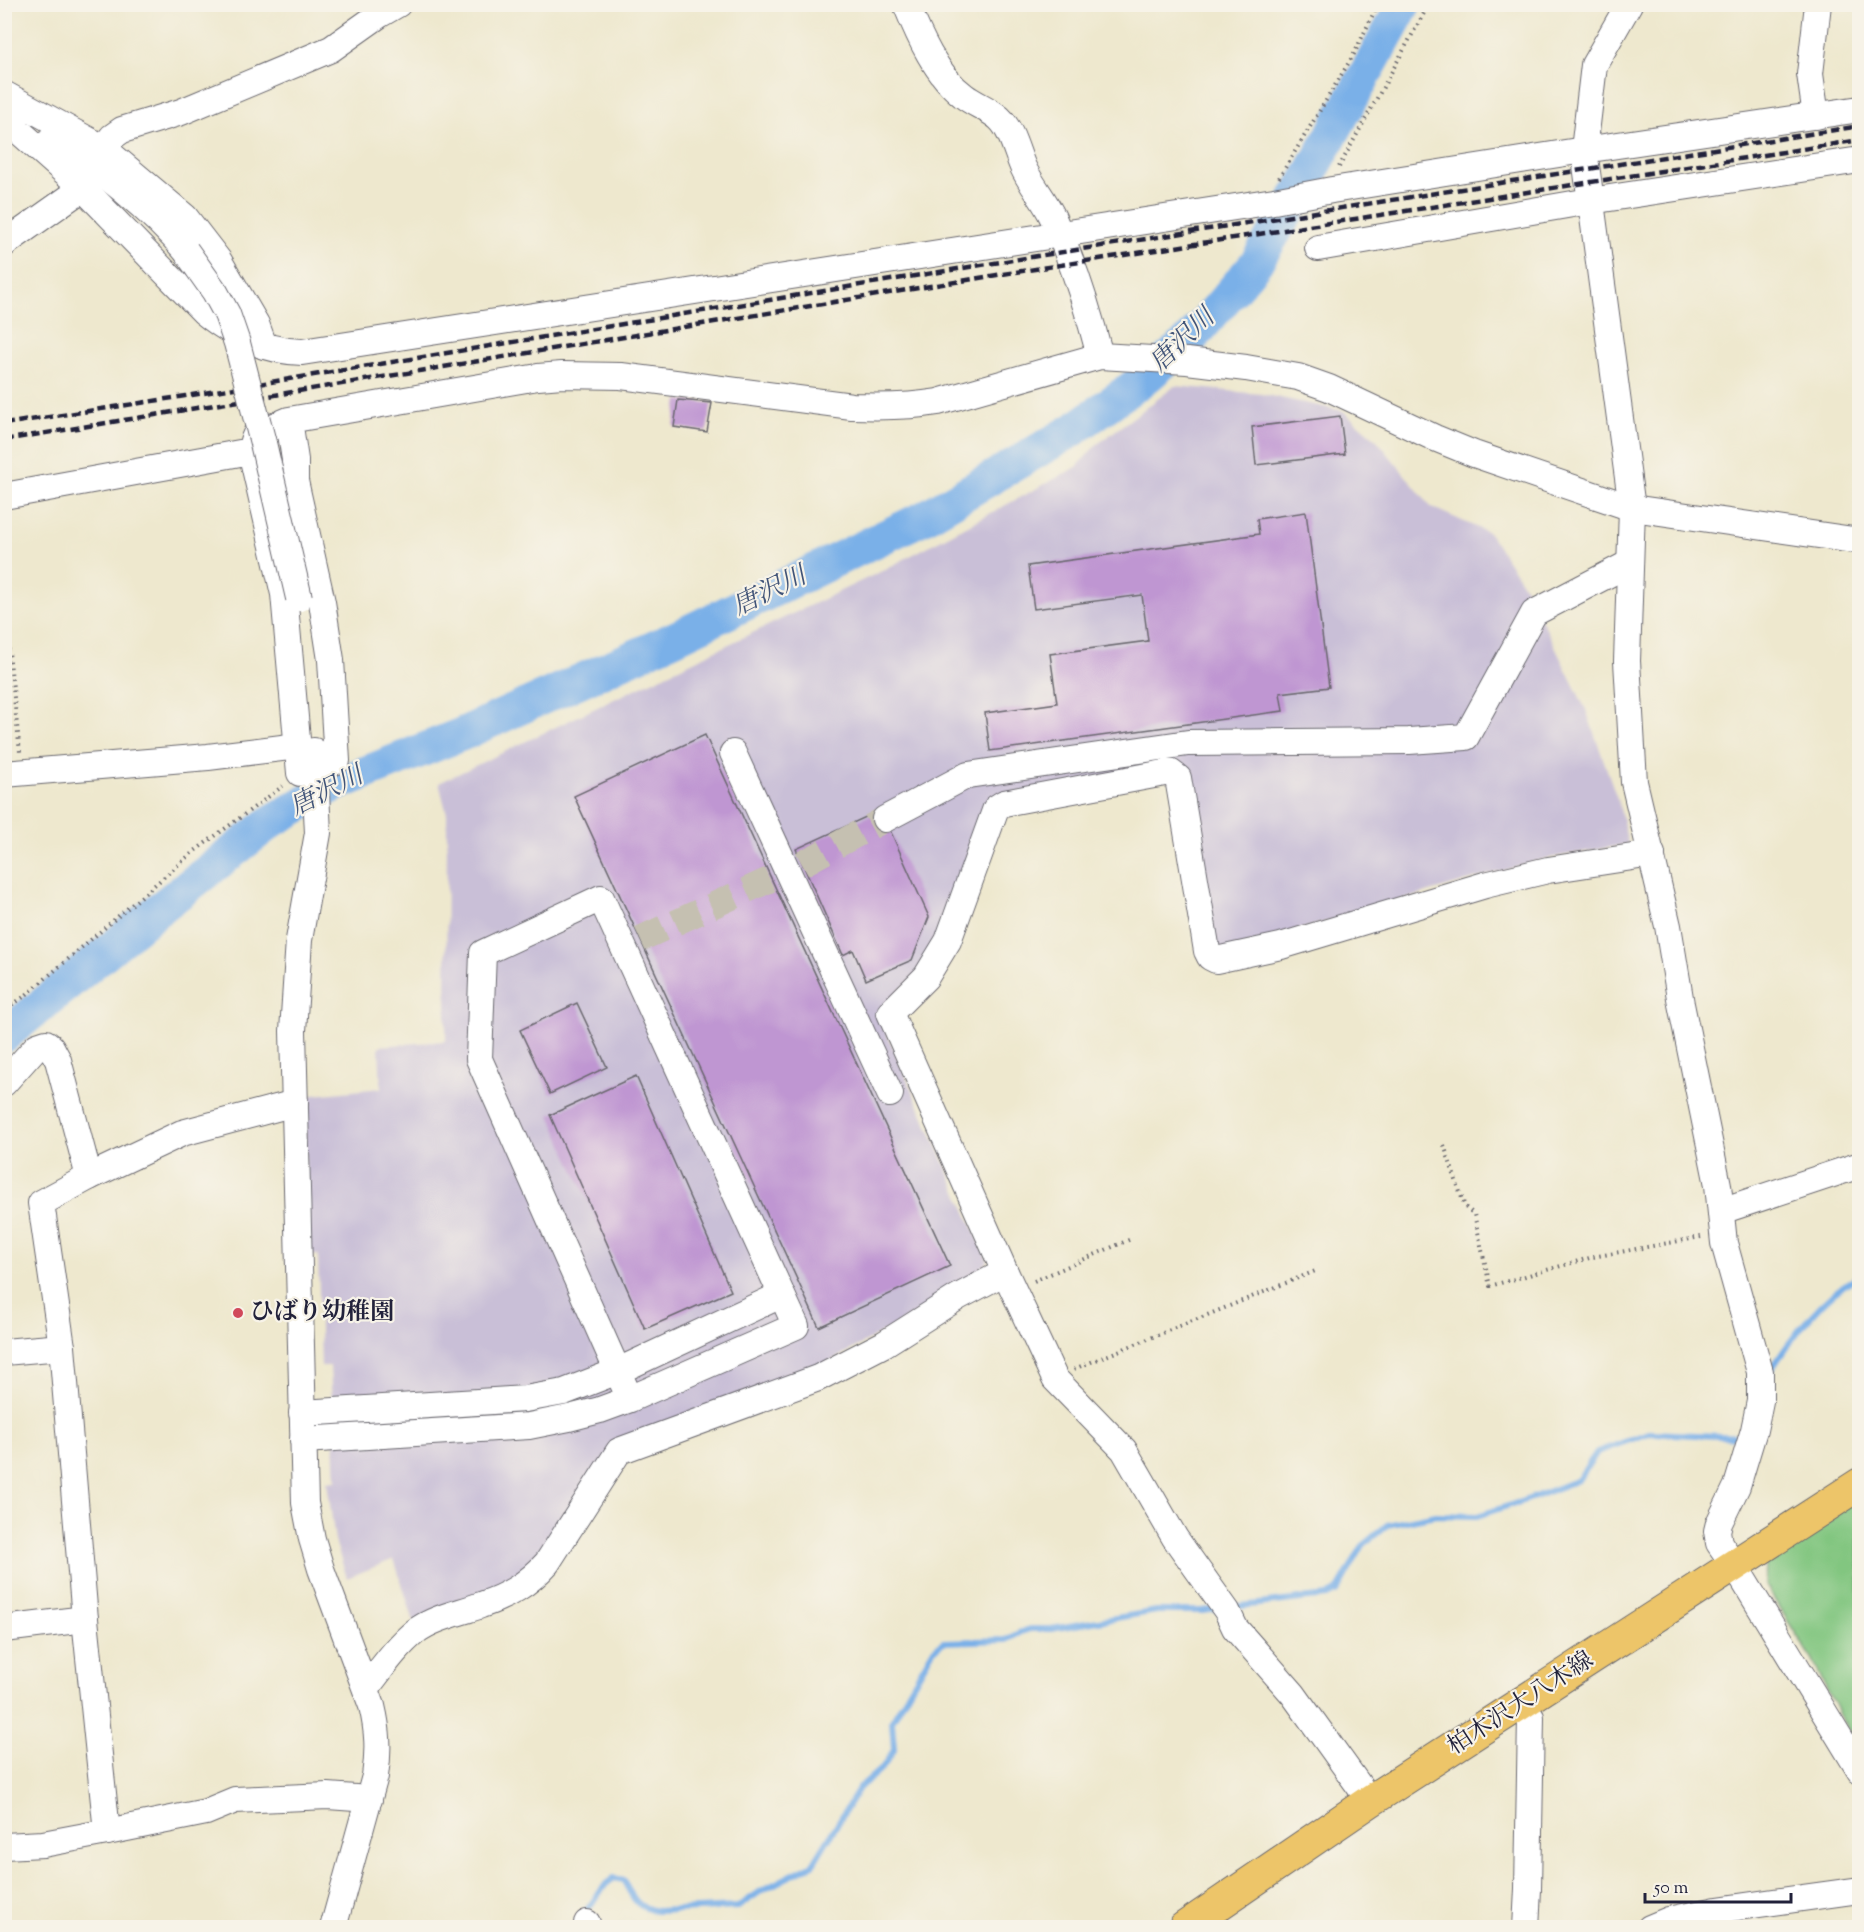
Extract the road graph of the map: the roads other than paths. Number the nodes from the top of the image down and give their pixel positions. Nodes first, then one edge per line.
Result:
1 (906, 4) edge
2 (1629, 4) edge
3 (1818, 4) edge
4 (384, 8) edge
5 (4, 94) edge
6 (4, 100) edge
7 (1860, 109) edge
8 (1816, 116) junction
9 (4, 118) edge
10 (103, 148) junction
11 (1584, 150) junction
12 (1860, 160) edge
13 (83, 188) junction
14 (1590, 201) junction
15 (1059, 233) junction
16 (4, 244) edge
17 (1318, 248) dead end
18 (219, 261) junction
19 (182, 287) junction
20 (264, 346) junction
21 (1100, 356) junction
22 (289, 420) junction
23 (251, 451) junction
24 (4, 496) edge
25 (1632, 508) junction
26 (1860, 541) edge
27 (1630, 563) junction
28 (298, 746) junction
29 (733, 753) dead end
30 (310, 773) junction
31 (14, 774) edge
32 (885, 819) tunnel mouth
33 (1652, 854) junction
34 (4, 1083) edge
35 (890, 1094) dead end
36 (295, 1103) junction
37 (1860, 1165) edge
38 (89, 1177) junction
39 (1722, 1222) junction
40 (1009, 1281) junction
41 (781, 1296) junction
42 (62, 1347) junction
43 (4, 1352) edge
44 (618, 1371) junction
45 (630, 1399) junction
46 (303, 1413) junction
47 (303, 1440) junction
48 (1860, 1484) edge
49 (1735, 1566) junction
50 (85, 1619) junction
51 (4, 1629) edge
52 (366, 1687) junction
53 (1521, 1705) junction
54 (1860, 1771) edge
55 (369, 1799) junction
56 (1370, 1801) junction
57 (107, 1832) junction
58 (4, 1846) edge
59 (1860, 1890) edge
60 (333, 1928) edge
61 (1184, 1928) edge
62 (1526, 1928) edge
63 (1650, 1928) edge

1 - 15 street
2 - 11 street
3 - 8 street
4 - 10 street
5 - 10 street
6 - 30 street, bridge
7 - 8 street
8 - 11 street
9 - 13 street
10 - 18 street
11 - 14 street
11 - 15 street
12 - 14 street
13 - 16 street
13 - 19 street
14 - 17 street
14 - 25 street
15 - 20 street
15 - 21 street
18 - 19 street
18 - 20 street
19 - 20 street
21 - 22 street
21 - 25 street
22 - 23 street
22 - 30 street
23 - 24 street
23 - 28 street
25 - 26 street
25 - 27 street
27 - 32 street
27 - 33 street
28 - 30 street
28 - 31 street
29 - 35 street
30 - 36 street
33 - 39 street
33 - 40 street
34 - 38 street
36 - 38 street
36 - 46 street
37 - 39 street
38 - 42 street
39 - 49 street
40 - 52 street
40 - 56 street
41 - 44 street
41 - 44 street
41 - 45 street
42 - 43 street
42 - 50 street
44 - 45 street
44 - 46 street
45 - 47 street
46 - 47 street
47 - 52 street
48 - 49 main road, 柏木沢大八木線
49 - 53 main road, 柏木沢大八木線
49 - 54 street
50 - 51 street
50 - 57 street
52 - 55 street
53 - 56 main road, 柏木沢大八木線
53 - 62 street
55 - 57 street
55 - 60 street
56 - 61 main road, 柏木沢大八木線
57 - 58 street
59 - 63 street

